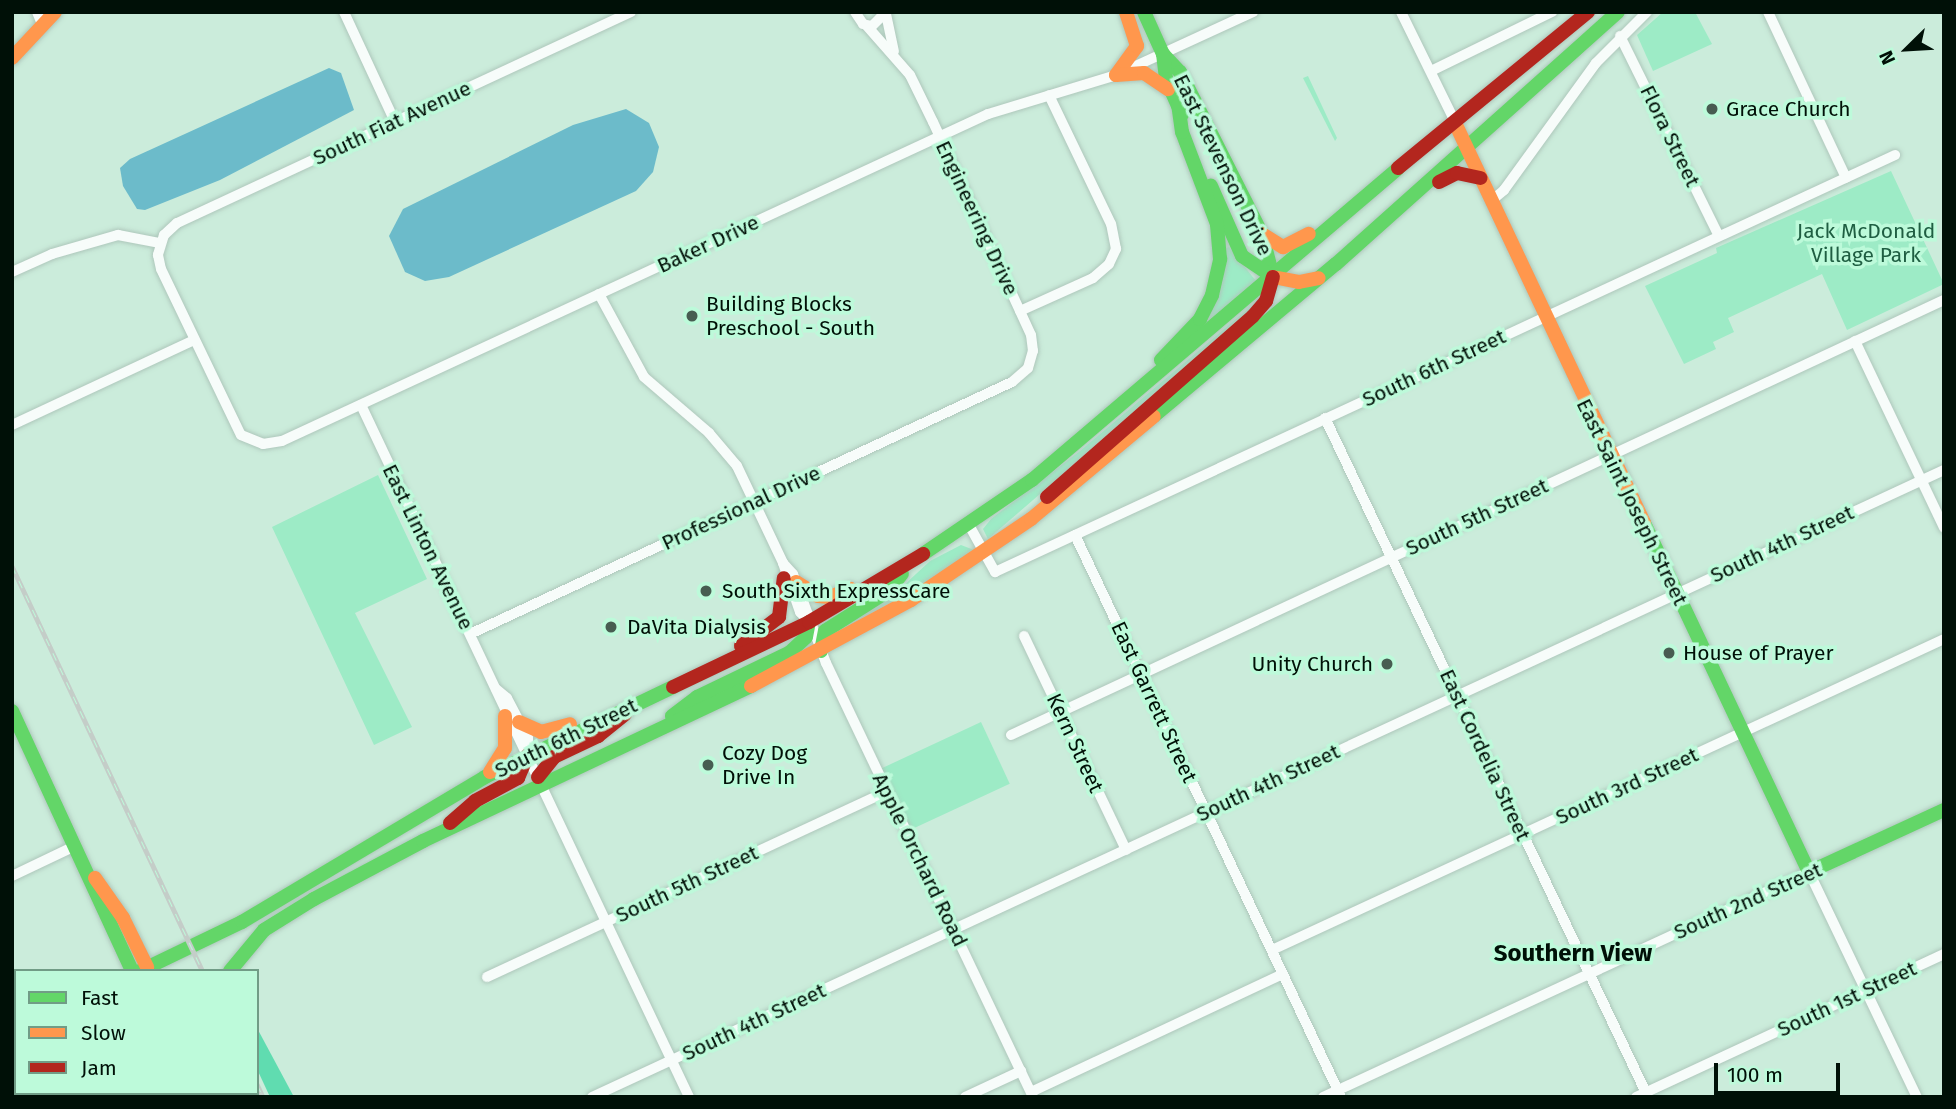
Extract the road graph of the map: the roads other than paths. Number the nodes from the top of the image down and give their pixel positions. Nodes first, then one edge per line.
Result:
1 (55, 12) edge
2 (344, 12) edge
3 (631, 12) edge
4 (847, 12) edge
5 (1126, 12) edge
6 (1143, 12) edge
7 (1253, 12) edge
8 (1401, 12) edge
9 (1552, 12) edge
10 (1588, 12) edge
11 (1618, 12) edge
12 (1647, 12) edge
13 (1768, 12) edge
14 (886, 13) edge
15 (40, 18) edge
16 (861, 19) edge
17 (1620, 36) junction
18 (896, 54) junction
19 (1163, 54) junction
20 (12, 58) edge
21 (1431, 71) junction
22 (1116, 75) junction
23 (1049, 96) junction
24 (1176, 101) junction
25 (395, 122) junction
26 (1456, 125) junction
27 (939, 136) junction
28 (1466, 147) junction
29 (1895, 155) dead end
30 (1409, 160) junction
31 (1480, 178) junction
32 (1846, 178) junction
33 (1491, 201) junction
34 (1262, 234) junction
35 (1720, 236) junction
36 (160, 243) junction
37 (1360, 243) junction
38 (12, 272) edge
39 (1273, 277) junction
40 (1321, 277) junction
41 (599, 294) junction
42 (1944, 300) edge
43 (1020, 311) junction
44 (1545, 317) junction
45 (194, 340) junction
46 (1855, 341) junction
47 (1013, 382) joint
48 (361, 405) junction
49 (1115, 412) junction
50 (1325, 418) junction
51 (12, 425) edge
52 (1610, 454) junction
53 (1944, 470) edge
54 (1921, 480) junction
55 (755, 501) junction
56 (1031, 519) junction
57 (970, 525) junction
58 (1944, 528) edge
59 (1075, 535) junction
60 (984, 551) junction
61 (1391, 557) junction
62 (908, 565) junction
63 (788, 574) junction
64 (1676, 594) junction
65 (809, 622) junction
66 (470, 634) junction
67 (1024, 636) dead end
68 (1944, 639) edge
69 (821, 652) junction
70 (715, 667) junction
71 (1140, 674) junction
72 (670, 688) junction
73 (1457, 695) junction
74 (631, 706) junction
75 (1060, 711) junction
76 (512, 719) junction
77 (14, 721) edge
78 (1743, 732) junction
79 (1011, 736) dead end
80 (641, 738) junction
81 (528, 755) junction
82 (485, 777) junction
83 (540, 781) junction
84 (887, 791) junction
85 (1944, 810) edge
86 (1206, 812) junction
87 (444, 830) junction
88 (1523, 834) junction
89 (75, 846) junction
90 (1126, 850) junction
91 (1810, 872) junction
92 (12, 876) edge
93 (606, 921) junction
94 (954, 930) junction
95 (1272, 950) junction
96 (1944, 954) edge
97 (131, 969) edge
98 (145, 969) edge
99 (147, 969) edge
100 (231, 969) edge
101 (1589, 973) junction
102 (1283, 974) junction
103 (487, 977) dead end
104 (1865, 990) junction
105 (671, 1060) junction
106 (1021, 1071) junction
107 (1339, 1093) edge
108 (1032, 1094) edge
109 (1643, 1095) edge
110 (592, 1097) edge
111 (689, 1097) edge
112 (965, 1097) edge
113 (1323, 1097) edge
114 (1917, 1097) edge

1 - 15 main road
2 - 25 street
3 - 25 street, South Fiat Avenue
4 - 16 street
5 - 22 main road
6 - 19 main road, East Stevenson Drive
7 - 19 street, Baker Drive
8 - 21 street, East Saint Joseph Street
9 - 21 street
10 - 26 main road
11 - 28 main road
12 - 17 street
13 - 32 street
14 - 16 street
14 - 18 street
15 - 20 main road
16 - 18 street
17 - 33 street
17 - 35 street, Flora Street
18 - 27 street, Engineering Drive
19 - 22 street, Baker Drive
19 - 24 main road, East Stevenson Drive
19 - 34 main road, East Stevenson Drive
21 - 26 street, East Saint Joseph Street
22 - 23 street, Baker Drive
22 - 24 main road
23 - 27 street, Baker Drive
23 - 43 street
24 - 39 main road, East Stevenson Drive
24 - 49 main road
25 - 36 street, South Fiat Avenue
26 - 28 main road, East Saint Joseph Street
26 - 30 main road
27 - 41 street, Baker Drive
27 - 43 street, Engineering Drive
28 - 31 main road, East Saint Joseph Street
28 - 37 main road
29 - 32 street, South 6th Street
30 - 34 main road
30 - 39 main road
31 - 33 main road, East Saint Joseph Street
31 - 37 main road
32 - 35 street, South 6th Street
33 - 44 main road, East Saint Joseph Street
34 - 39 main road, East Stevenson Drive
35 - 44 street, South 6th Street
36 - 38 street
36 - 45 street
37 - 40 main road
39 - 40 main road
39 - 49 main road
39 - 56 main road
40 - 56 main road
41 - 48 street, Baker Drive
41 - 55 street, Apple Orchard Road
42 - 46 street, South 5th Street
43 - 47 street, Engineering Drive
44 - 50 street, South 6th Street
44 - 52 main road, East Saint Joseph Street
45 - 48 street, Baker Drive
45 - 51 street
46 - 52 street, South 5th Street
46 - 54 street
47 - 55 street, Professional Drive
48 - 66 street, East Linton Avenue
49 - 57 main road
50 - 59 street, South 6th Street
50 - 61 street, East Cordelia Street
52 - 61 street, South 5th Street
52 - 64 main road, East Saint Joseph Street
53 - 54 street, South 4th Street
54 - 58 street
54 - 64 street, South 4th Street
55 - 63 street, Apple Orchard Road
55 - 66 street, Professional Drive
56 - 60 main road
57 - 60 street, South 6th Street
57 - 62 main road, South 6th Street
59 - 60 street, South 6th Street
59 - 71 street, East Garrett Street
60 - 69 main road, South 6th Street
61 - 71 street, South 5th Street
61 - 73 street, East Cordelia Street
62 - 63 main road
62 - 65 main road, South 6th Street
62 - 69 main road
63 - 65 street, Apple Orchard Road
63 - 70 main road
64 - 73 street, South 4th Street
64 - 78 main road, East Saint Joseph Street
65 - 69 street, Apple Orchard Road
65 - 70 main road, South 6th Street
65 - 80 main road
66 - 76 street, East Linton Avenue
67 - 75 street, Kern Street
68 - 78 street, South 3rd Street
69 - 80 main road, South 6th Street
69 - 84 street, Apple Orchard Road
70 - 72 main road, South 6th Street
71 - 75 street, South 5th Street
71 - 86 street, East Garrett Street
72 - 74 main road, South 6th Street
72 - 76 main road
73 - 86 street, South 4th Street
73 - 88 street, East Cordelia Street
74 - 81 main road, South 6th Street
74 - 83 main road
75 - 79 street, South 5th Street
75 - 90 street, Kern Street
76 - 81 street, East Linton Avenue
76 - 82 main road
77 - 89 main road
78 - 88 street, South 3rd Street
78 - 91 main road, East Saint Joseph Street
80 - 83 main road, South 6th Street
81 - 82 main road, South 6th Street
81 - 83 street, East Linton Avenue
81 - 87 main road
82 - 99 main road, South 6th Street
83 - 87 main road, South 6th Street
83 - 93 street, East Linton Avenue
84 - 93 street, South 5th Street
84 - 94 street, Apple Orchard Road
85 - 91 main road, South 2nd Street
86 - 90 street, South 4th Street
86 - 95 street, East Garrett Street
87 - 100 main road, South 6th Street
88 - 95 street, South 3rd Street
88 - 101 street, East Cordelia Street
89 - 92 street
89 - 97 main road
89 - 98 main road
90 - 94 street, South 4th Street
91 - 101 street, South 2nd Street
91 - 104 street, East Saint Joseph Street
93 - 103 street, South 5th Street
93 - 105 street, East Linton Avenue
94 - 105 street, South 4th Street
94 - 106 street, Apple Orchard Road
95 - 102 street, East Garrett Street
96 - 104 street, South 1st Street
101 - 107 street, South 2nd Street
101 - 109 street, East Cordelia Street
102 - 107 street, East Garrett Street
102 - 108 street
104 - 109 street, South 1st Street
104 - 114 street, East Saint Joseph Street
105 - 110 street, South 4th Street
105 - 111 street, East Linton Avenue
106 - 108 street, Apple Orchard Road
106 - 112 street
107 - 113 street, South 2nd Street

